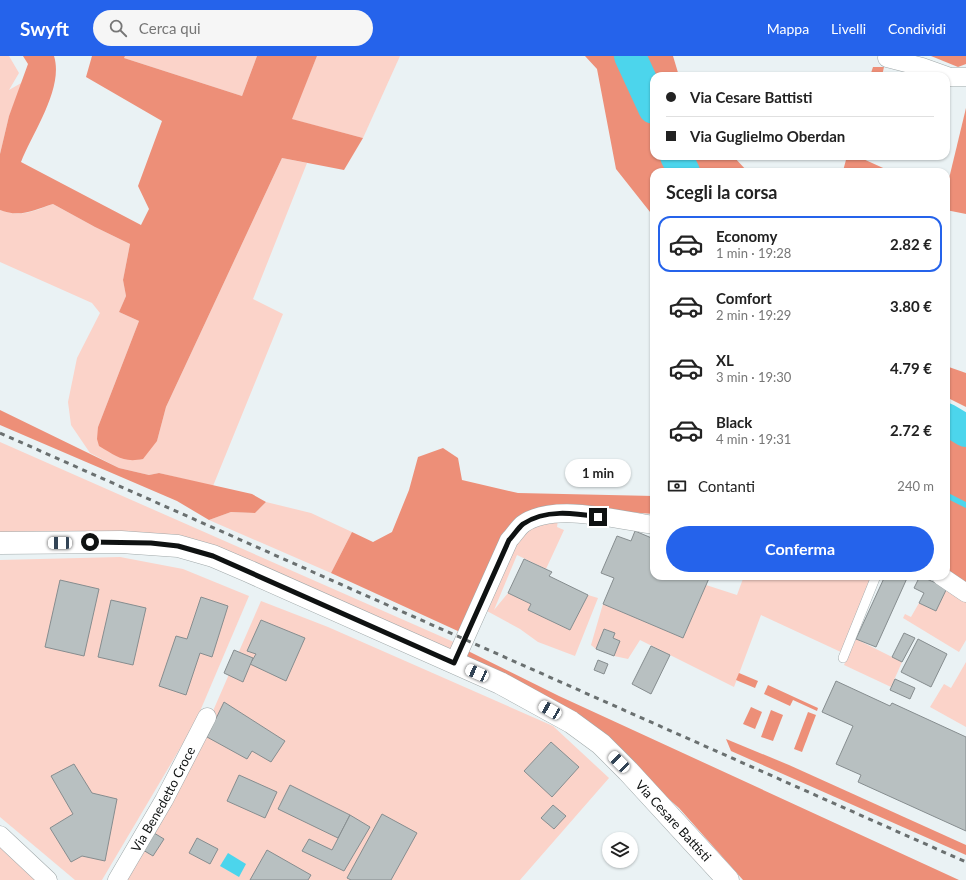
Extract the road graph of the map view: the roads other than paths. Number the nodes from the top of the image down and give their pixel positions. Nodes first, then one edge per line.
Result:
1 (887, 58) dead end
2 (936, 72) edge
3 (950, 77) edge
4 (966, 77) edge
5 (650, 524) edge
6 (0, 543) edge
7 (874, 580) edge
8 (947, 580) edge
9 (966, 593) edge
10 (843, 658) dead end
11 (454, 663) junction
12 (207, 717) dead end
13 (0, 835) edge
14 (48, 880) edge
15 (117, 880) edge
16 (728, 880) edge

1 - 2 street
3 - 4 street
5 - 11 street
6 - 11 street, Via Cesare Battisti
7 - 10 lane
8 - 9 street
11 - 16 street, Via Cesare Battisti
12 - 15 street, Via Benedetto Croce
13 - 14 street

